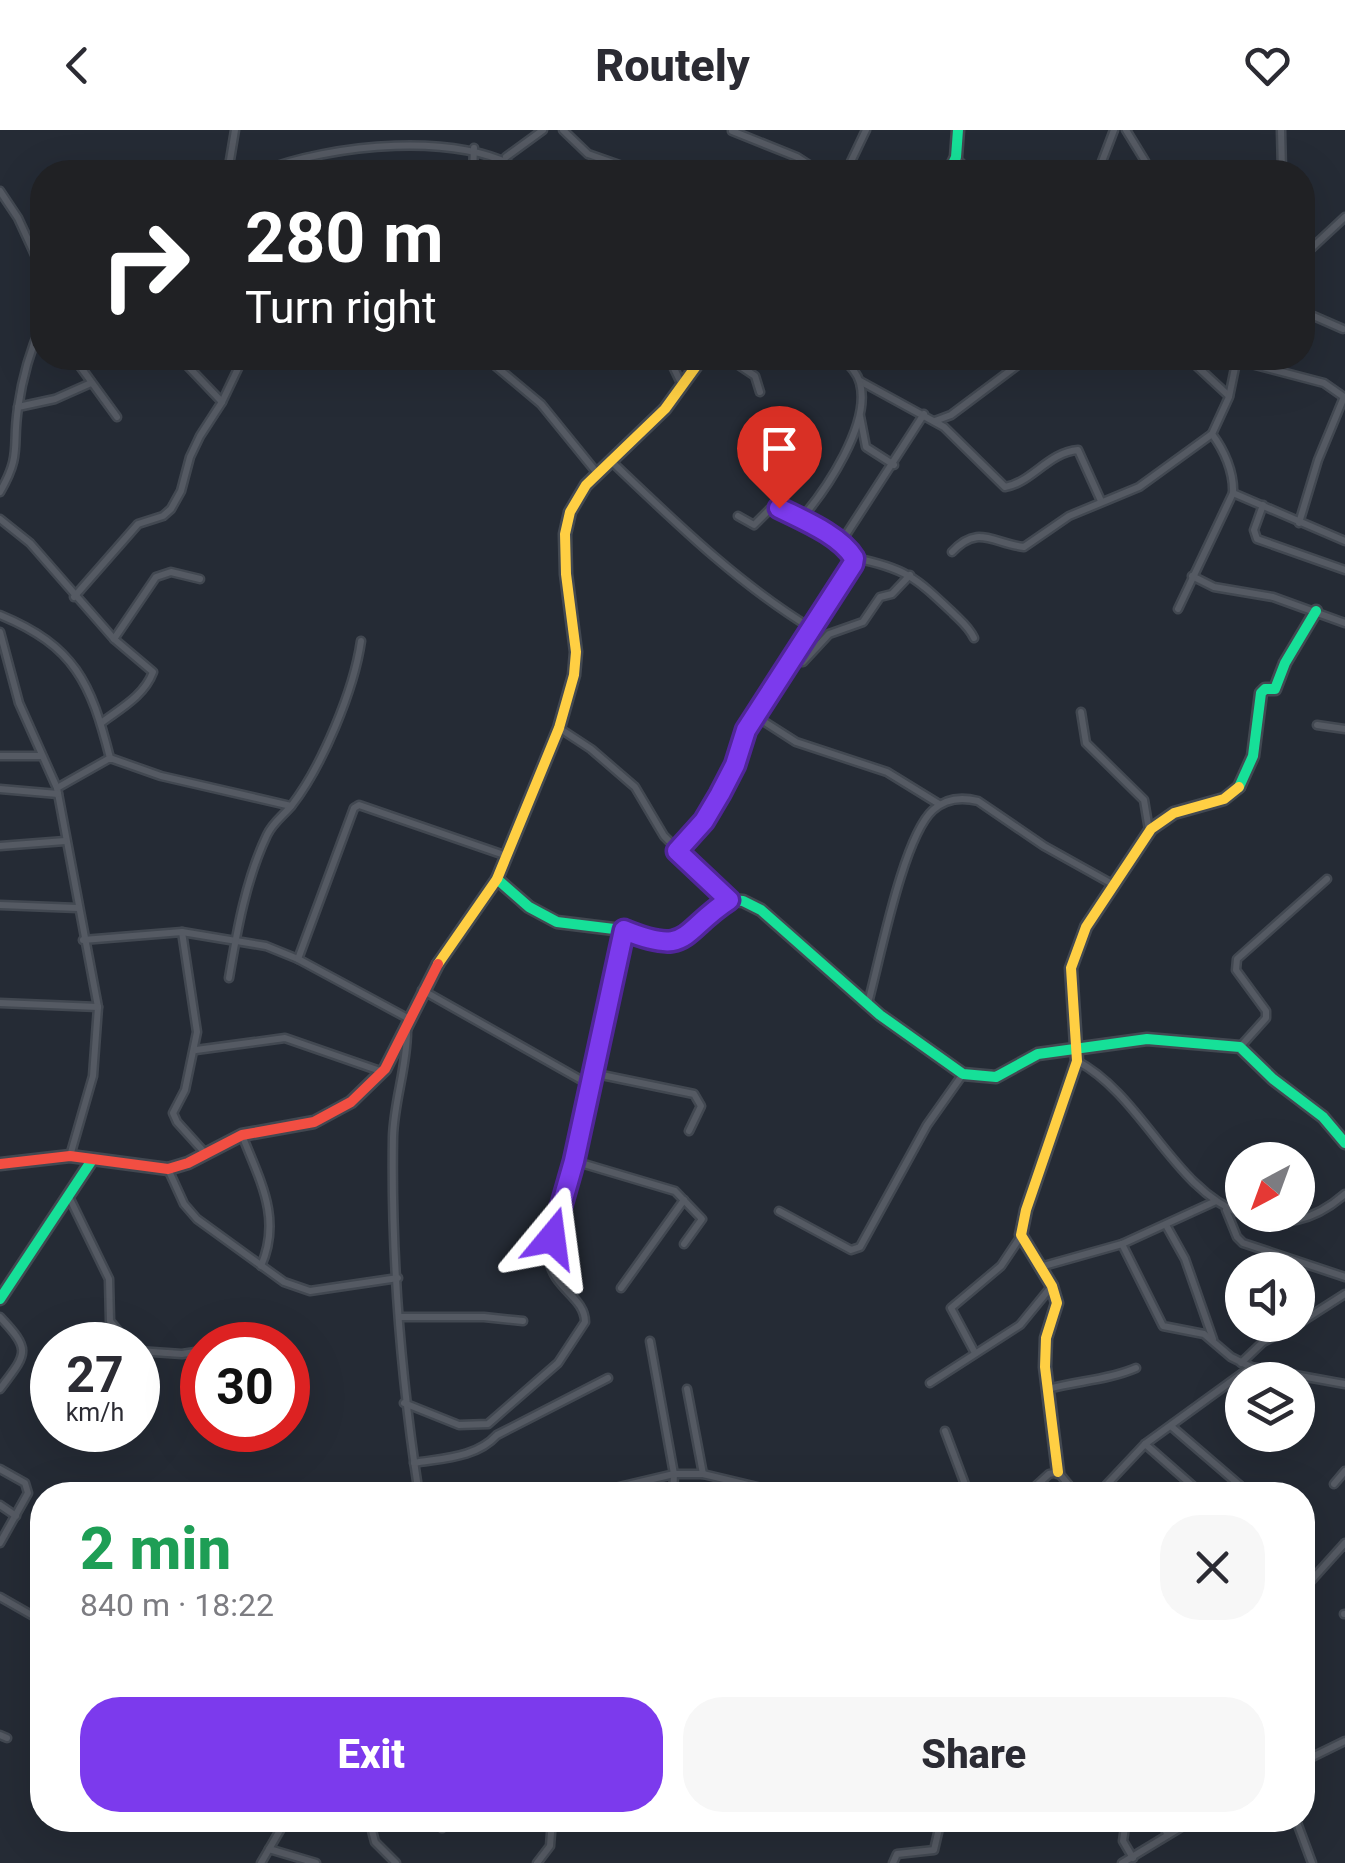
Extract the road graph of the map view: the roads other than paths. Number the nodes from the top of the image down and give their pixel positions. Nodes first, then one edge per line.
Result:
1 (235, 130) edge
2 (543, 130) edge
3 (563, 130) edge
4 (866, 130) edge
5 (958, 130) edge
6 (1114, 130) edge
7 (1126, 130) edge
8 (1281, 130) edge
9 (732, 131) edge
10 (474, 148) junction
11 (956, 156) junction
12 (506, 157) junction
13 (230, 160) edge
14 (290, 160) edge
15 (474, 160) edge
16 (509, 160) edge
17 (605, 160) edge
18 (802, 160) edge
19 (852, 160) edge
20 (954, 160) edge
21 (960, 160) edge
22 (1103, 160) edge
23 (1144, 160) edge
24 (1282, 160) edge
25 (0, 191) edge
26 (1345, 217) edge
27 (30, 244) edge
28 (1315, 245) edge
29 (1315, 316) edge
30 (1344, 330) edge
31 (30, 355) edge
32 (82, 370) edge
33 (191, 370) edge
34 (237, 370) edge
35 (500, 370) edge
36 (675, 370) edge
37 (693, 370) edge
38 (746, 370) edge
39 (851, 370) edge
40 (1011, 370) edge
41 (1201, 370) edge
42 (1234, 370) edge
43 (1278, 370) edge
44 (860, 381) junction
45 (91, 382) junction
46 (682, 384) junction
47 (760, 392) dead end
48 (1230, 397) junction
49 (1344, 400) edge
50 (222, 402) junction
51 (18, 407) junction
52 (860, 410) junction
53 (924, 414) junction
54 (117, 417) dead end
55 (935, 421) junction
56 (1212, 434) junction
57 (612, 462) junction
58 (894, 464) junction
59 (597, 473) junction
60 (0, 492) edge
61 (1234, 493) junction
62 (1101, 501) junction
63 (1263, 506) junction
64 (738, 516) dead end
65 (0, 519) edge
66 (801, 520) junction
67 (1299, 523) junction
68 (1345, 541) edge
69 (840, 544) junction
70 (952, 552) dead end
71 (854, 558) junction
72 (1345, 570) edge
73 (910, 575) junction
74 (1192, 576) junction
75 (200, 579) dead end
76 (74, 596) junction
77 (1178, 609) dead end
78 (1316, 611) junction
79 (0, 615) edge
80 (1345, 623) edge
81 (811, 628) junction
82 (0, 632) edge
83 (974, 638) dead end
84 (114, 639) junction
85 (361, 641) dead end
86 (4, 660) edge
87 (789, 662) junction
88 (1081, 712) dead end
89 (757, 717) junction
90 (101, 722) junction
91 (1316, 725) dead end
92 (559, 728) junction
93 (1345, 730) edge
94 (0, 756) edge
95 (42, 756) junction
96 (110, 758) junction
97 (0, 789) edge
98 (57, 791) junction
99 (940, 804) junction
100 (291, 806) junction
101 (1149, 831) junction
102 (66, 841) junction
103 (0, 846) edge
104 (677, 851) junction
105 (508, 856) junction
106 (497, 879) junction
107 (1326, 879) dead end
108 (1114, 885) junction
109 (729, 900) junction
110 (0, 906) edge
111 (78, 908) junction
112 (624, 930) junction
113 (182, 932) junction
114 (235, 939) junction
115 (83, 940) junction
116 (298, 959) junction
117 (229, 978) dead end
118 (422, 990) junction
119 (0, 1003) edge
120 (867, 1005) junction
121 (98, 1008) junction
122 (409, 1025) junction
123 (1079, 1046) junction
124 (1240, 1047) junction
125 (195, 1050) junction
126 (1077, 1061) junction
127 (383, 1072) junction
128 (592, 1073) junction
129 (964, 1074) junction
130 (590, 1085) junction
131 (689, 1131) dead end
132 (242, 1135) junction
133 (1345, 1143) edge
134 (206, 1152) junction
135 (70, 1156) junction
136 (92, 1160) junction
137 (574, 1161) junction
138 (0, 1164) edge
139 (168, 1169) junction
140 (1345, 1194) edge
141 (69, 1197) junction
142 (684, 1200) junction
143 (1216, 1201) junction
144 (1225, 1207) edge
145 (780, 1212) dead end
146 (1315, 1215) edge
147 (1166, 1225) junction
148 (1234, 1232) edge
149 (1022, 1236) junction
150 (684, 1244) dead end
151 (1122, 1244) junction
152 (261, 1266) junction
153 (1040, 1267) junction
154 (398, 1278) junction
155 (1345, 1278) edge
156 (1052, 1286) junction
157 (621, 1288) dead end
158 (1345, 1294) edge
159 (0, 1299) edge
160 (1315, 1313) edge
161 (400, 1316) junction
162 (0, 1317) edge
163 (523, 1321) dead end
164 (110, 1322) edge
165 (650, 1341) dead end
166 (1214, 1342) junction
167 (1263, 1342) edge
168 (976, 1353) junction
169 (1240, 1362) edge
170 (1242, 1362) edge
171 (1136, 1368) dead end
172 (608, 1378) dead end
173 (1315, 1379) edge
174 (930, 1383) dead end
175 (1345, 1384) edge
176 (1225, 1386) edge
177 (0, 1389) edge
178 (687, 1390) dead end
179 (1047, 1390) junction
180 (404, 1403) junction
181 (1172, 1426) junction
182 (945, 1431) dead end
183 (1146, 1444) junction
184 (414, 1463) junction
185 (0, 1469) edge
186 (1345, 1471) edge
187 (1058, 1472) junction
188 (674, 1474) junction
189 (704, 1474) junction
190 (416, 1482) edge
191 (640, 1482) edge
192 (674, 1482) edge
193 (731, 1482) edge
194 (964, 1482) edge
195 (1040, 1482) edge
196 (1066, 1482) edge
197 (1109, 1482) edge
198 (1188, 1482) edge
199 (1236, 1482) edge
200 (1334, 1484) dead end
201 (0, 1505) edge
202 (16, 1516) junction
203 (1345, 1542) edge
204 (0, 1543) edge
205 (1315, 1575) edge
206 (0, 1597) edge
207 (30, 1614) edge
208 (1345, 1741) edge
209 (1315, 1756) edge
210 (279, 1832) edge
211 (372, 1832) edge
212 (551, 1832) edge
213 (938, 1832) edge
214 (1124, 1832) edge
215 (1166, 1832) edge
216 (1173, 1832) edge
217 (1300, 1832) edge
218 (1168, 1835) junction
219 (269, 1849) junction
220 (1134, 1858) junction
221 (261, 1863) edge
222 (316, 1863) edge
223 (396, 1863) edge
224 (536, 1863) edge
225 (893, 1863) edge
226 (1122, 1863) edge
227 (1312, 1863) edge

1 - 13 street
2 - 12 street
3 - 17 street
4 - 19 street
5 - 11 street
6 - 22 street
7 - 23 street
8 - 24 street
9 - 18 street
10 - 12 street
10 - 14 street
10 - 15 street
11 - 20 street
11 - 21 street
12 - 16 street
25 - 27 street
26 - 28 street
29 - 30 street
31 - 51 street
32 - 45 street
33 - 50 street
34 - 50 street
35 - 59 street
36 - 46 street
37 - 46 street
38 - 47 street
39 - 44 street
40 - 55 street
41 - 48 street
42 - 48 street
43 - 49 street
44 - 52 street
44 - 53 street
45 - 51 street
45 - 54 street
46 - 57 street
48 - 56 street
49 - 67 street
50 - 76 street
51 - 60 street
52 - 58 street
52 - 66 street
53 - 55 street
53 - 58 street
55 - 62 street
56 - 61 street
56 - 62 street
57 - 59 street
57 - 81 street
58 - 69 street
59 - 92 street
61 - 63 street
61 - 74 street
62 - 70 street
63 - 67 street
63 - 72 street
64 - 66 street
65 - 76 street
66 - 69 street
67 - 68 street
69 - 71 street
71 - 73 street
71 - 81 street
73 - 83 street
73 - 87 street
74 - 77 street
74 - 78 street
75 - 84 street
76 - 84 street
78 - 80 street
78 - 101 street
79 - 90 street
81 - 87 street
82 - 86 street
84 - 90 street
85 - 100 street
86 - 95 street
87 - 89 street
88 - 101 street
89 - 99 street
89 - 104 street
90 - 96 street
91 - 93 street
92 - 104 street
92 - 105 street
94 - 95 street
95 - 98 street
96 - 98 street
96 - 100 street
97 - 98 street
98 - 102 street
99 - 108 street
99 - 120 street
100 - 114 street
101 - 108 street
102 - 103 street
102 - 111 street
104 - 109 street
105 - 106 street
105 - 116 street
106 - 112 street
106 - 118 street
107 - 124 street
108 - 123 street
109 - 112 street
109 - 120 street
110 - 111 street
111 - 115 street
112 - 128 street
113 - 114 street
113 - 115 street
113 - 125 street
114 - 116 street
114 - 117 street
115 - 121 street
116 - 122 street
118 - 122 street
118 - 130 street
119 - 121 street
120 - 129 street
121 - 135 street
122 - 127 street
122 - 154 street
123 - 124 street
123 - 126 street
123 - 129 street
124 - 133 street
125 - 127 street
125 - 134 street
126 - 143 street
126 - 149 street
127 - 132 street
128 - 130 street
128 - 131 street
129 - 145 street
130 - 137 street
132 - 134 street
132 - 152 street
134 - 139 street
135 - 136 street
135 - 138 street
136 - 139 street
136 - 141 street
137 - 142 street
137 - 180 street
139 - 152 street
140 - 146 street
141 - 159 street
141 - 164 street
142 - 150 street
142 - 157 street
143 - 144 street
143 - 147 street
147 - 151 street
147 - 166 street
148 - 155 street
149 - 153 street
149 - 168 street
151 - 153 street
151 - 166 street
152 - 154 street
153 - 156 street
154 - 161 street
156 - 168 street
156 - 179 street
158 - 160 street
161 - 163 street
161 - 180 street
162 - 177 street
165 - 188 street
166 - 169 street
167 - 170 street
168 - 174 street
171 - 179 street
172 - 184 street
173 - 175 street
176 - 181 street
178 - 189 street
179 - 187 street
180 - 184 street
181 - 183 street
181 - 199 street
182 - 194 street
183 - 197 street
183 - 198 street
184 - 190 street
185 - 202 street
186 - 200 street
187 - 195 street
187 - 196 street
188 - 189 street
188 - 191 street
188 - 192 street
189 - 193 street
201 - 202 street
202 - 204 street
203 - 205 street
206 - 207 street
208 - 209 street
210 - 219 street
211 - 223 street
212 - 224 street
213 - 225 street
214 - 220 street
215 - 218 street
216 - 218 street
217 - 227 street
218 - 220 street
219 - 221 street
219 - 222 street
220 - 226 street

